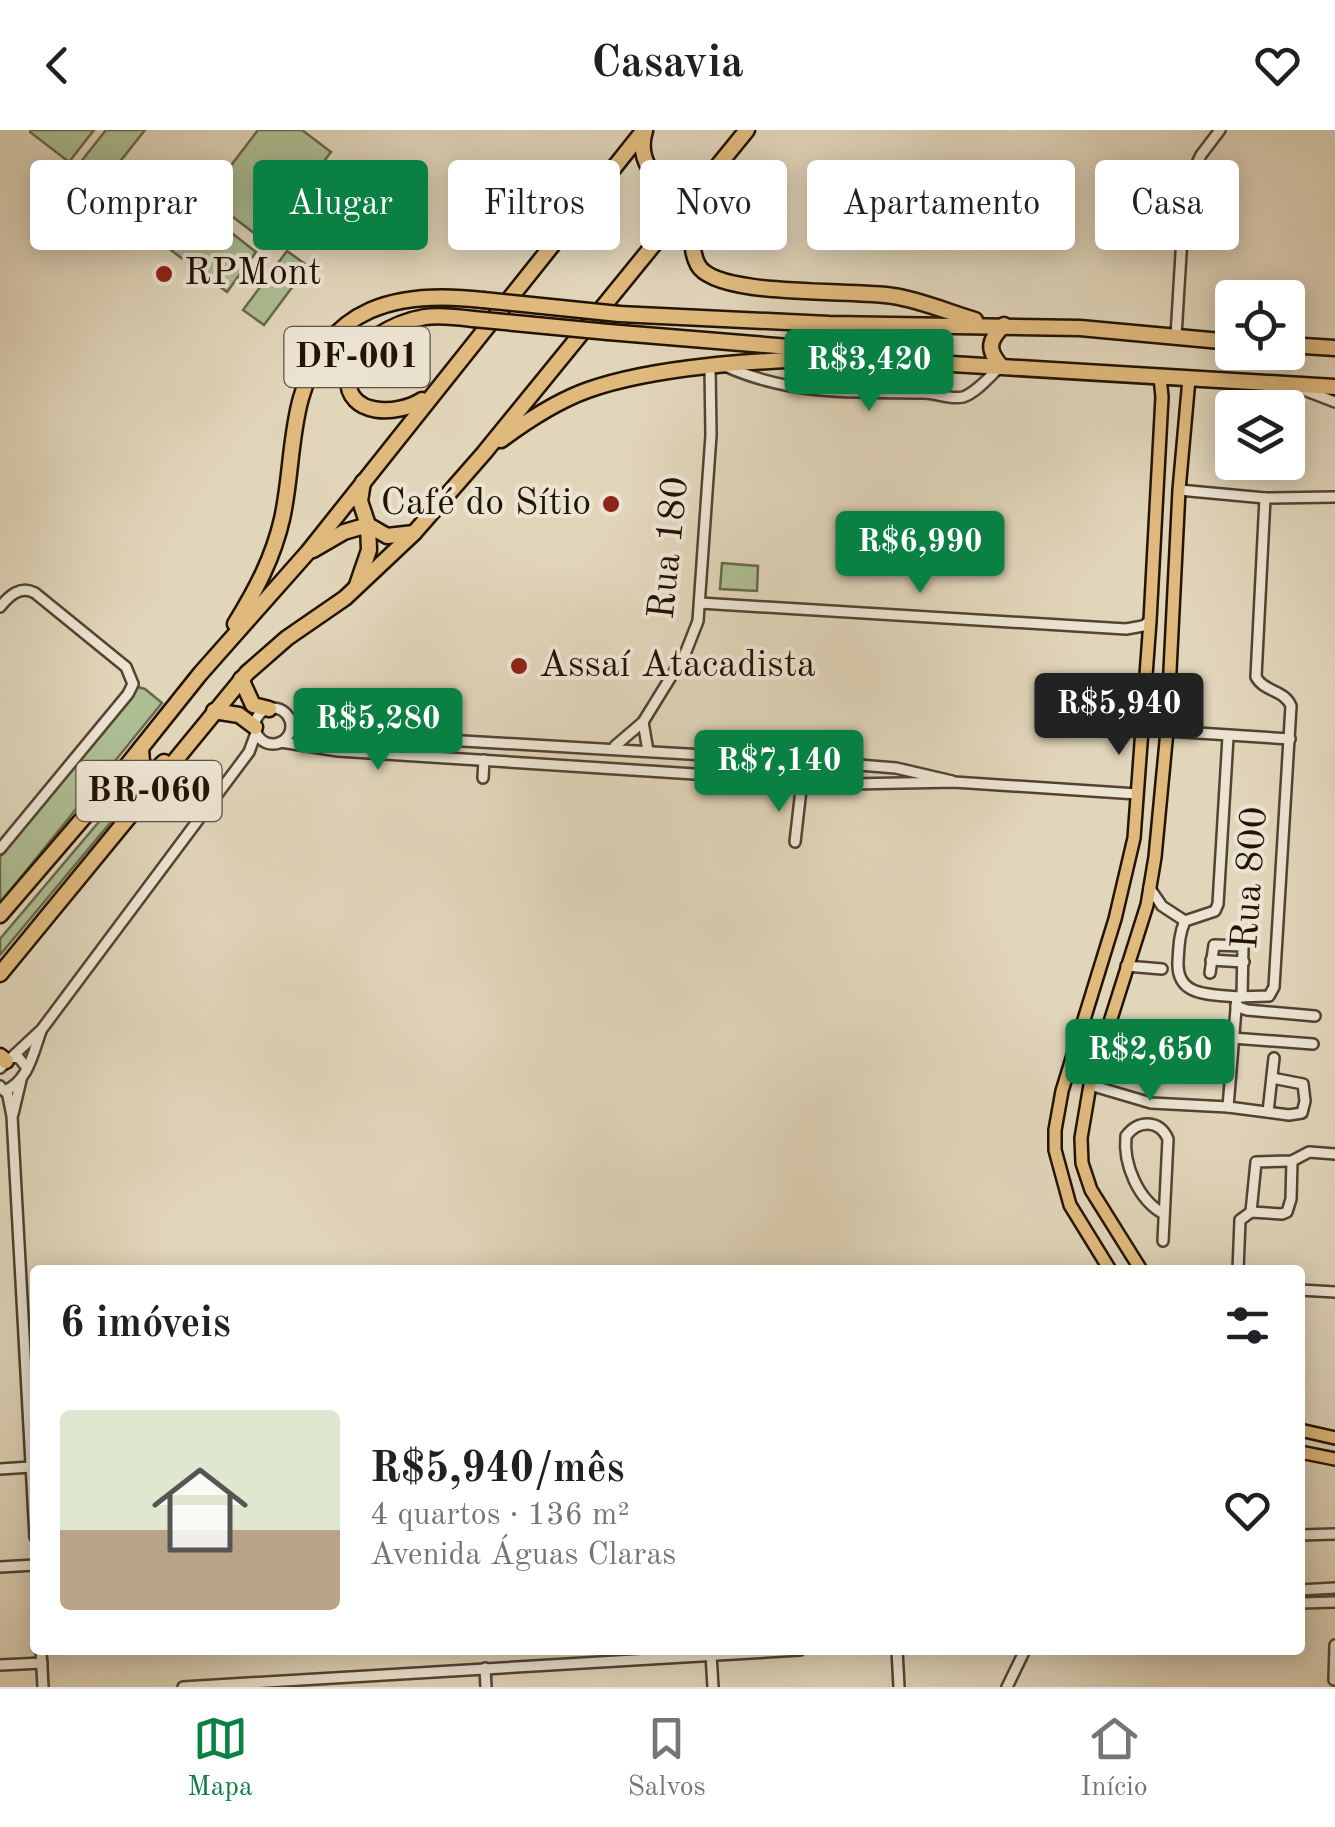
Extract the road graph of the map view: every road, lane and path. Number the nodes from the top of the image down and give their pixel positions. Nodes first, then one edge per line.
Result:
1 (645, 130) edge
2 (747, 130) edge
3 (1220, 130) edge
4 (646, 160) edge
5 (722, 160) edge
6 (649, 250) edge
7 (693, 250) edge
8 (997, 325) junction
9 (1176, 336) junction
10 (1215, 340) edge
11 (1305, 347) edge
12 (1335, 348) edge
13 (877, 358) junction
14 (716, 366) junction
15 (1001, 366) junction
16 (1160, 377) junction
17 (1190, 379) junction
18 (1292, 385) junction
19 (1335, 388) edge
20 (930, 393) junction
21 (431, 394) junction
22 (1335, 402) edge
23 (1158, 445) junction
24 (1183, 448) junction
25 (484, 452) junction
26 (363, 482) junction
27 (1179, 490) junction
28 (1335, 497) edge
29 (1266, 498) junction
30 (368, 524) junction
31 (414, 533) junction
32 (308, 552) junction
33 (355, 588) junction
34 (2, 602) edge
35 (700, 603) junction
36 (1150, 621) junction
37 (200, 674) junction
38 (244, 676) junction
39 (268, 709) junction
40 (214, 711) junction
41 (289, 718) junction
42 (643, 722) junction
43 (256, 730) junction
44 (1167, 731) junction
45 (1228, 737) junction
46 (1290, 739) junction
47 (264, 742) junction
48 (281, 742) junction
49 (141, 748) junction
50 (584, 748) junction
51 (611, 748) junction
52 (648, 751) junction
53 (249, 752) junction
54 (774, 758) junction
55 (484, 760) junction
56 (582, 766) junction
57 (483, 778) dead end
58 (772, 778) junction
59 (802, 780) junction
60 (954, 782) junction
61 (109, 788) junction
62 (1137, 794) junction
63 (140, 802) junction
64 (795, 842) dead end
65 (0, 848) edge
66 (1126, 876) junction
67 (1150, 887) junction
68 (0, 915) edge
69 (1115, 918) junction
70 (1186, 921) junction
71 (1138, 928) junction
72 (1211, 960) junction
73 (1244, 962) junction
74 (1126, 966) junction
75 (1162, 968) dead end
76 (1210, 973) dead end
77 (0, 974) edge
78 (1238, 1000) junction
79 (1316, 1016) dead end
80 (42, 1028) junction
81 (1232, 1038) junction
82 (1314, 1044) dead end
83 (1274, 1058) dead end
84 (5, 1061) edge
85 (27, 1068) junction
86 (1272, 1078) junction
87 (21, 1079) junction
88 (1090, 1085) junction
89 (3, 1090) edge
90 (1151, 1103) junction
91 (1228, 1107) junction
92 (1268, 1112) junction
93 (12, 1116) junction
94 (1150, 1124) junction
95 (1335, 1154) edge
96 (1292, 1161) junction
97 (1082, 1163) junction
98 (1058, 1164) junction
99 (1250, 1212) junction
100 (1164, 1214) junction
101 (1118, 1235) junction
102 (1164, 1241) dead end
103 (1096, 1249) junction
104 (1107, 1265) edge
105 (1139, 1265) edge
106 (1238, 1265) edge
107 (1305, 1290) edge
108 (1335, 1292) edge
109 (1305, 1431) edge
110 (1335, 1438) edge
111 (1305, 1453) edge
112 (1335, 1460) edge
113 (30, 1468) joint
114 (0, 1469) edge
115 (1335, 1534) edge
116 (1305, 1535) edge
117 (30, 1565) edge
118 (0, 1567) edge
119 (1335, 1588) edge
120 (1305, 1590) edge
121 (1335, 1602) edge
122 (1305, 1603) edge
123 (1335, 1645) edge
124 (41, 1655) edge
125 (695, 1655) edge
126 (711, 1655) edge
127 (897, 1655) edge
128 (1019, 1655) edge
129 (42, 1663) junction
130 (0, 1665) edge
131 (485, 1668) junction
132 (1334, 1680) edge
133 (283, 1684) edge
134 (234, 1686) edge
135 (43, 1687) edge
136 (182, 1687) edge
137 (486, 1687) edge
138 (713, 1687) edge
139 (899, 1687) edge
140 (1007, 1687) edge

1 - 4 highway
1 - 21 highway, BR-060
2 - 5 highway, BR-060
3 - 9 street
6 - 25 highway, BR-060
7 - 8 highway
8 - 9 highway, DF-001
8 - 15 highway
8 - 37 highway, DF-001, bridge
9 - 10 highway, DF-001
11 - 12 highway
13 - 14 highway
13 - 15 highway, DF-001
13 - 20 street
13 - 21 highway, DF-001, bridge
14 - 20 street
14 - 25 highway
14 - 35 street, Rua 180
15 - 16 highway, DF-001
15 - 20 street
16 - 17 highway, DF-001
16 - 23 main road
17 - 18 highway, DF-001
17 - 24 main road
18 - 19 highway, DF-001
18 - 22 street
21 - 26 highway, BR-060
23 - 24 main road
23 - 36 main road
24 - 27 main road
25 - 31 highway, BR-060
26 - 30 highway
26 - 32 highway, BR-060
27 - 29 street
27 - 44 main road
28 - 29 street
29 - 46 street, Rua 800
30 - 31 highway
30 - 32 highway
30 - 33 highway
31 - 33 highway, BR-060
32 - 37 highway, BR-060
33 - 38 highway, BR-060
34 - 65 street
35 - 36 street
35 - 42 street, Rua 180
36 - 62 main road
37 - 49 highway, BR-060
38 - 39 highway
38 - 40 highway, BR-060
38 - 49 highway
39 - 41 street
39 - 43 street
40 - 43 highway
40 - 63 highway, BR-060
41 - 48 street
41 - 50 street
42 - 51 street, Rua 180
42 - 52 street
43 - 47 street
43 - 53 street
44 - 45 street
44 - 67 main road
45 - 46 street
45 - 70 street
46 - 78 street, Rua 800
47 - 48 street
47 - 53 street
48 - 55 street
49 - 61 highway, BR-060
50 - 51 street
50 - 56 street
51 - 52 street
52 - 54 street
53 - 80 street
54 - 58 street
54 - 60 street
55 - 56 street
55 - 57 street
56 - 58 street
58 - 59 street
59 - 60 street
59 - 64 street
60 - 62 street
61 - 63 highway
61 - 68 highway, BR-060
62 - 66 main road
63 - 77 highway, BR-060
66 - 67 main road
66 - 69 main road
67 - 70 street
67 - 71 main road
69 - 71 main road
69 - 98 main road
70 - 78 street
71 - 74 main road
72 - 73 street
72 - 73 street
72 - 76 street
73 - 78 street
74 - 75 street
74 - 88 main road
78 - 79 street
78 - 81 street
80 - 84 street
80 - 85 street
81 - 82 street
81 - 91 street
83 - 86 street
84 - 85 street
85 - 87 street
86 - 92 street
86 - 92 street
87 - 89 street
87 - 93 street
88 - 90 street
88 - 97 main road
89 - 93 street
90 - 91 street
90 - 94 street
91 - 92 street
93 - 113 street
94 - 100 street
94 - 100 street
95 - 96 street
96 - 99 street
96 - 99 street
97 - 98 main road
97 - 101 main road
98 - 103 main road
99 - 106 street
100 - 102 street
101 - 103 main road
101 - 105 main road
103 - 104 main road
107 - 108 street
109 - 110 main road
111 - 112 main road
113 - 114 street
115 - 116 street
117 - 118 street
119 - 120 street
121 - 122 street
123 - 132 street
124 - 129 street
125 - 131 street
126 - 138 street
127 - 139 street
128 - 140 street
129 - 130 street
129 - 135 street
131 - 133 street
131 - 137 street
133 - 134 street
134 - 136 street

